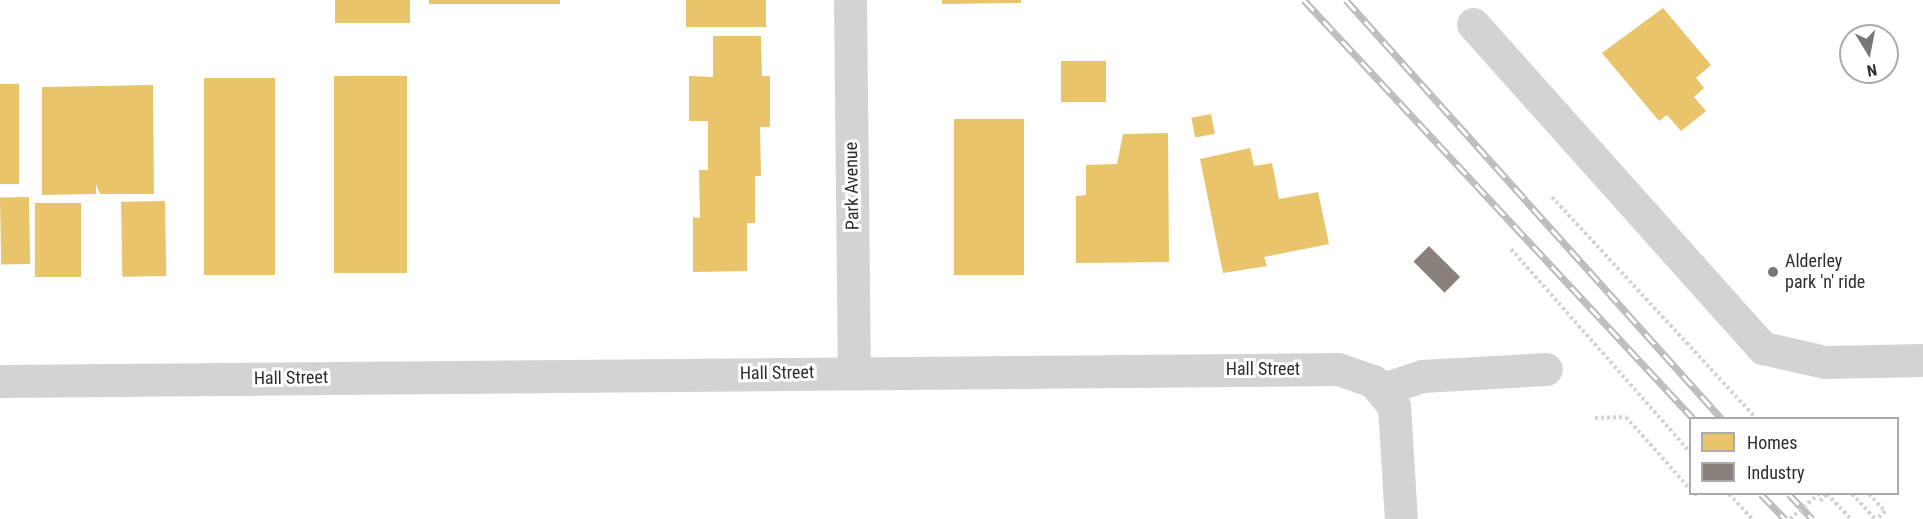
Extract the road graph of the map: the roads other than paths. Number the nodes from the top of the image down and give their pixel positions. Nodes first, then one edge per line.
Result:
1 (850, 0) edge
2 (1473, 24) dead end
3 (1923, 360) edge
4 (1546, 369) dead end
5 (854, 372) junction
6 (0, 381) edge
7 (1383, 389) junction
8 (1401, 519) edge

1 - 5 street, Park Avenue
2 - 3 street
4 - 7 street
5 - 6 street, Hall Street
5 - 7 street, Hall Street
7 - 8 street

